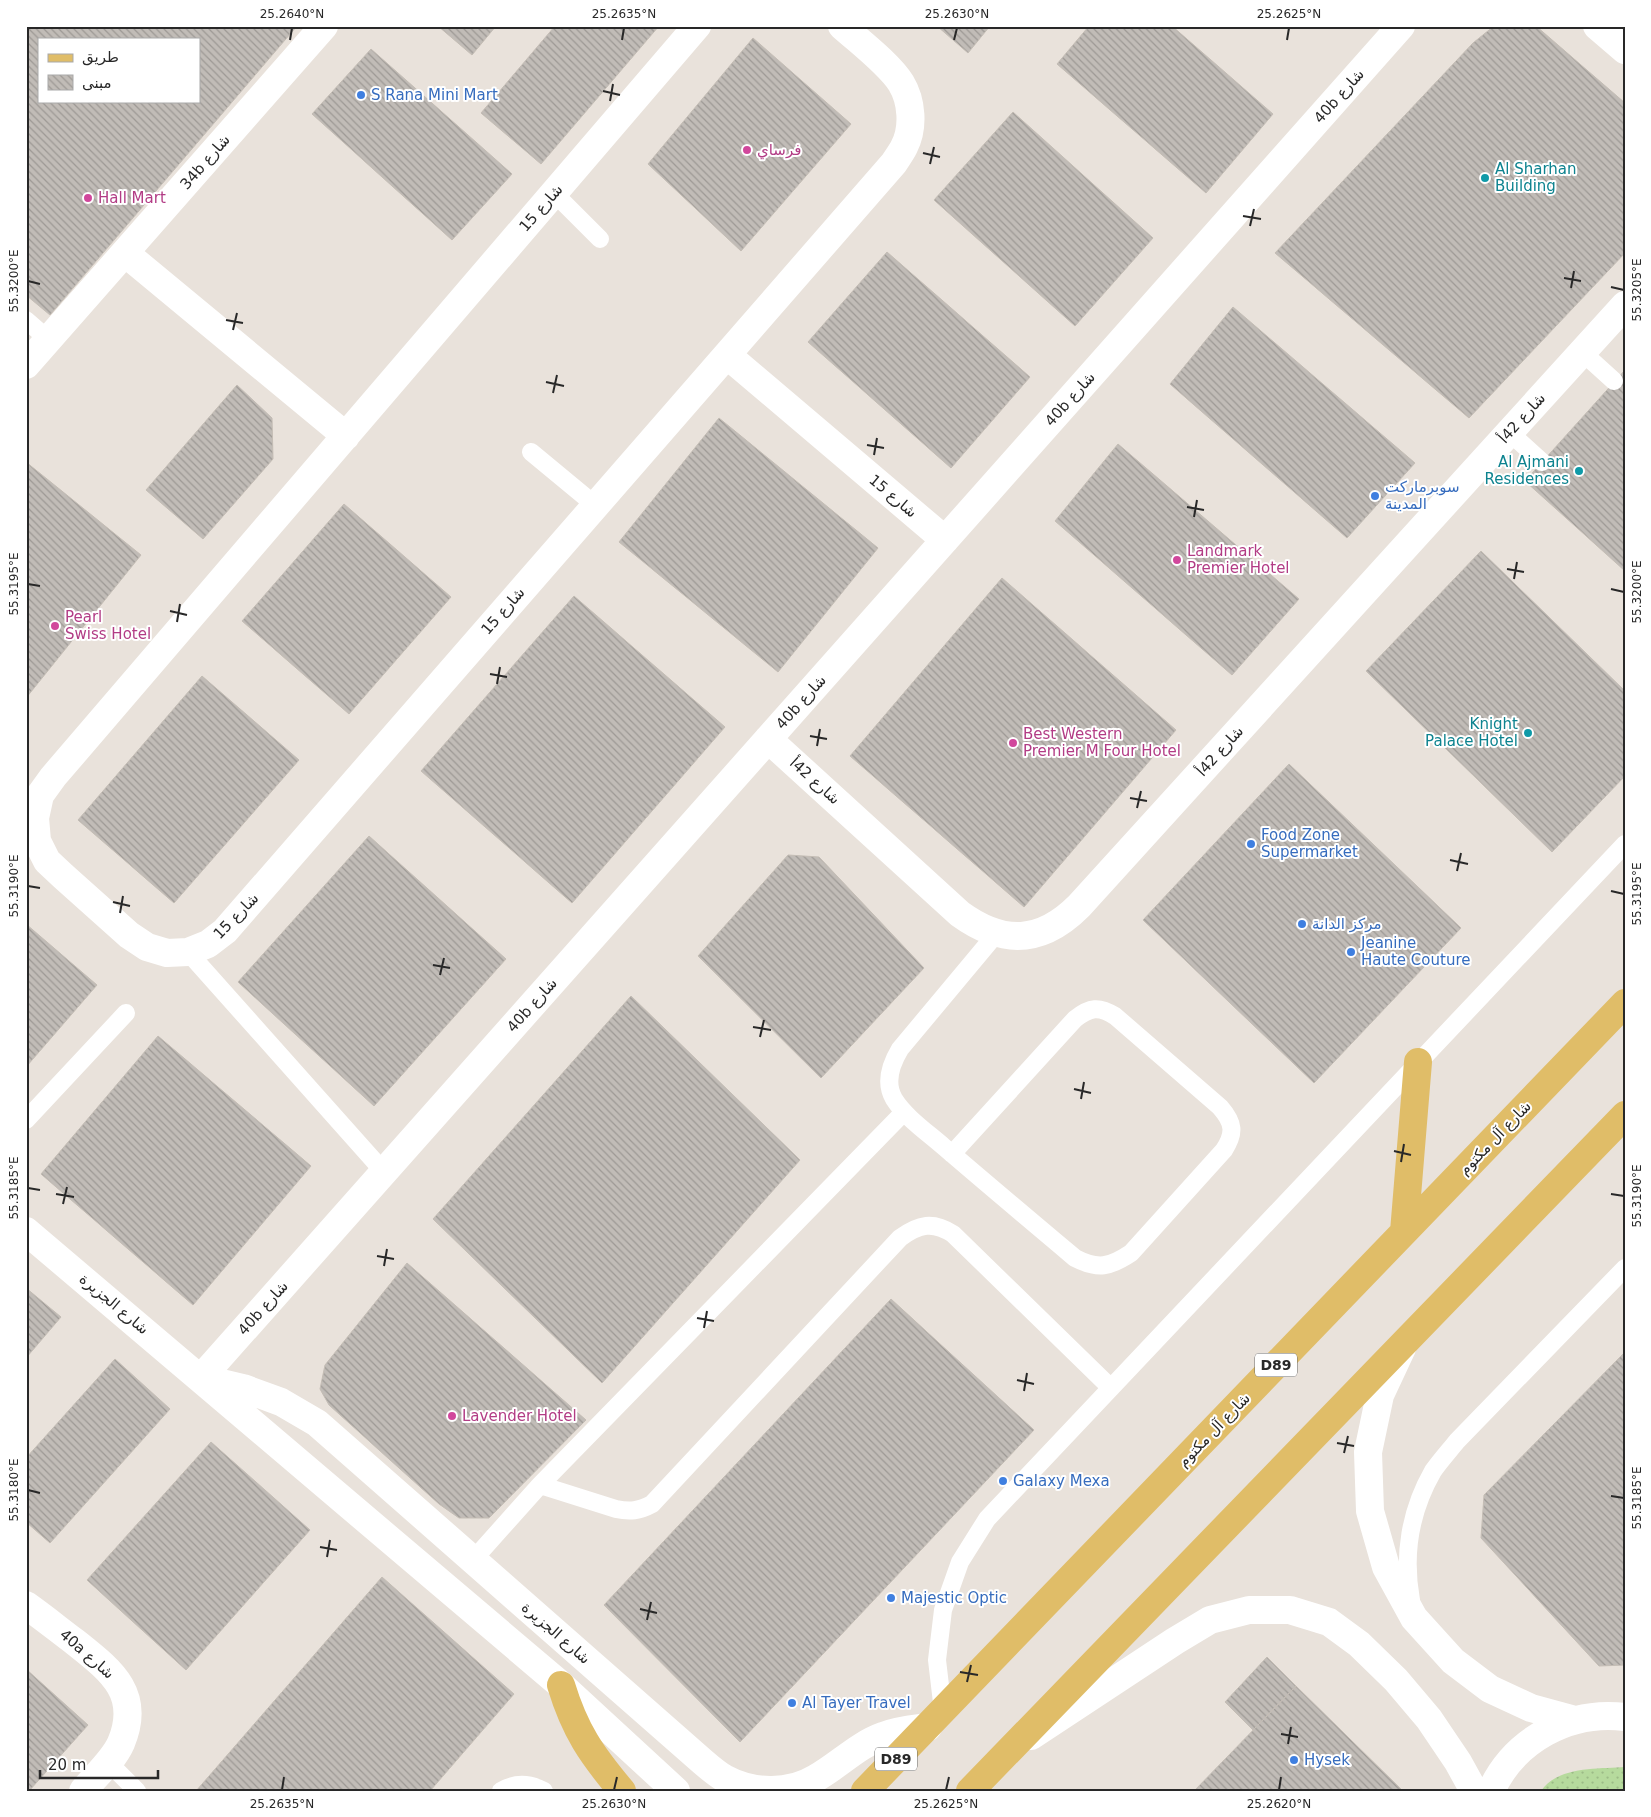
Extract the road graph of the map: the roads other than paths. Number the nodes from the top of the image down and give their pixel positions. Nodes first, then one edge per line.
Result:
1 (324, 26) edge
2 (697, 26) edge
3 (842, 26) edge
4 (1401, 26) edge
5 (1597, 26) edge
6 (1625, 50) edge
7 (554, 193) junction
8 (600, 239) dead end
9 (125, 253) junction
10 (1625, 305) edge
11 (26, 320) edge
12 (48, 340) junction
13 (1582, 352) junction
14 (727, 355) junction
15 (26, 365) edge
16 (1614, 381) dead end
17 (1509, 432) junction
18 (346, 436) junction
19 (531, 452) dead end
20 (1542, 462) dead end
21 (595, 506) junction
22 (946, 540) junction
23 (768, 739) junction
24 (1625, 844) edge
25 (996, 934) junction
26 (188, 952) junction
27 (1625, 1003) edge
28 (126, 1013) dead end
29 (1418, 1062) junction
30 (904, 1112) junction
31 (1625, 1115) edge
32 (26, 1120) edge
33 (952, 1154) junction
34 (384, 1172) junction
35 (26, 1231) edge
36 (1404, 1232) junction
37 (1625, 1268) edge
38 (1405, 1342) junction
39 (201, 1378) junction
40 (1111, 1388) junction
41 (540, 1485) junction
42 (473, 1560) junction
43 (26, 1605) edge
44 (1414, 1618) junction
45 (561, 1685) junction
46 (1619, 1714) edge
47 (936, 1719) junction
48 (1575, 1720) junction
49 (1004, 1754) junction
50 (108, 1762) junction
51 (82, 1791) edge
52 (138, 1791) edge
53 (502, 1791) edge
54 (544, 1791) edge
55 (622, 1791) edge
56 (676, 1791) edge
57 (865, 1791) edge
58 (970, 1791) edge
59 (1474, 1791) edge
60 (1491, 1791) edge

1 - 9 street, 34b شارع
2 - 7 street, شارع 15
3 - 14 street, شارع 15
4 - 22 street, 40b شارع
5 - 6 street
7 - 8 lane
7 - 18 street, شارع 15
9 - 12 street, 34b شارع
9 - 18 street
10 - 13 street, شارع 42أ
11 - 12 lane
12 - 15 street, 34b شارع
13 - 16 lane
13 - 17 street, شارع 42أ
14 - 21 street, شارع 15
14 - 22 street, شارع 15
17 - 20 lane
17 - 25 street, شارع 42أ
18 - 26 street, شارع 15
19 - 21 lane
21 - 26 street, شارع 15
22 - 23 street, 40b شارع
23 - 25 street, شارع 42أ
23 - 34 street, 40b شارع
24 - 29 lane
25 - 30 lane
26 - 34 lane
27 - 36 main road, شارع آل مكتوم / D89
28 - 32 lane
29 - 36 main road
29 - 40 lane
30 - 33 lane
30 - 41 lane
31 - 38 main road
33 - 33 lane
34 - 39 street, 40b شارع
35 - 39 street, شارع الجزيرة
36 - 47 main road, شارع آل مكتوم / D89
37 - 44 lane
38 - 44 street
38 - 49 main road
39 - 42 street, شارع الجزيرة
39 - 45 street, شارع الجزيرة
40 - 41 lane
40 - 47 lane
41 - 42 lane
42 - 47 street, شارع الجزيرة
43 - 50 street, 40a شارع
44 - 48 street
45 - 55 main road
45 - 56 street, شارع الجزيرة
46 - 48 street
47 - 57 main road, شارع آل مكتوم / D89
48 - 60 street
49 - 58 main road
49 - 59 street
50 - 51 street, 40a شارع
50 - 52 lane
53 - 54 lane

